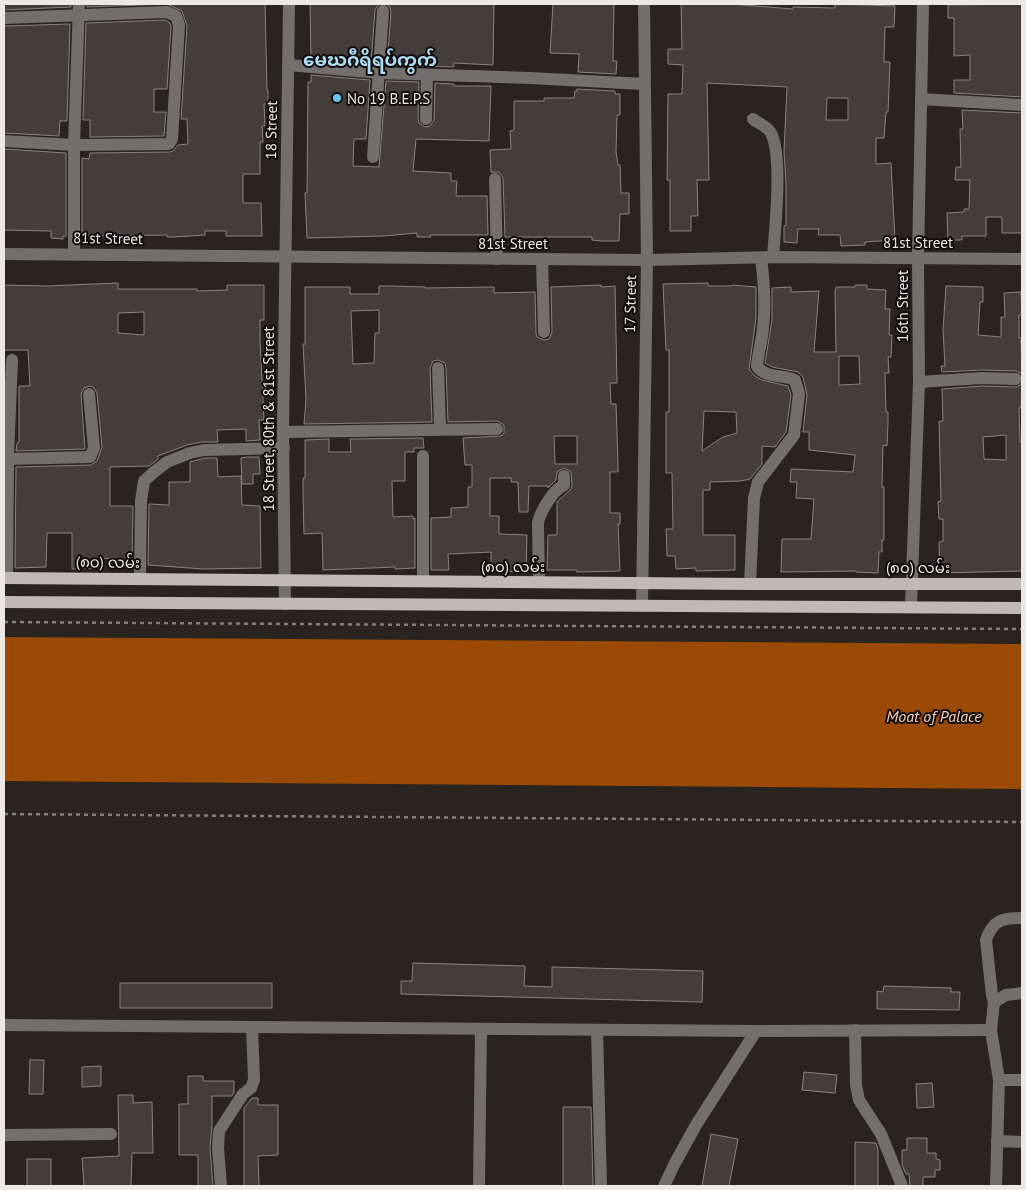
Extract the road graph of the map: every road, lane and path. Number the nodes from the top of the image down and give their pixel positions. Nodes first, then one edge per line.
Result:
1 (288, 4) edge
2 (644, 4) edge
3 (923, 4) edge
4 (79, 10) edge
5 (383, 11) dead end
6 (4, 18) edge
7 (288, 65) junction
8 (380, 73) junction
9 (427, 75) junction
10 (644, 84) junction
11 (921, 100) junction
12 (1022, 106) edge
13 (426, 119) dead end
14 (753, 119) dead end
15 (4, 141) edge
16 (74, 145) junction
17 (373, 157) dead end
18 (495, 179) dead end
19 (4, 254) edge
20 (74, 254) junction
21 (285, 257) junction
22 (767, 257) junction
23 (918, 258) junction
24 (496, 259) junction
25 (542, 259) junction
26 (1022, 259) edge
27 (647, 260) junction
28 (544, 332) dead end
29 (12, 360) dead end
30 (438, 368) dead end
31 (1016, 378) dead end
32 (918, 382) junction
33 (89, 394) dead end
34 (440, 428) junction
35 (497, 429) dead end
36 (283, 432) junction
37 (284, 448) junction
38 (423, 456) dead end
39 (7, 457) edge
40 (564, 476) dead end
41 (5, 578) edge
42 (140, 579) junction
43 (285, 581) junction
44 (423, 581) junction
45 (539, 582) junction
46 (641, 583) junction
47 (750, 584) junction
48 (911, 584) junction
49 (1022, 584) edge
50 (4, 602) edge
51 (285, 604) junction
52 (642, 606) junction
53 (911, 608) junction
54 (1022, 608) edge
55 (4, 622) edge
56 (1022, 629) edge
57 (4, 814) edge
58 (1022, 822) edge
59 (1022, 918) edge
60 (1022, 993) edge
61 (994, 1002) junction
62 (4, 1025) edge
63 (252, 1027) junction
64 (481, 1029) junction
65 (597, 1030) junction
66 (855, 1030) junction
67 (991, 1030) junction
68 (756, 1031) junction
69 (998, 1080) junction
70 (1022, 1080) edge
71 (111, 1134) dead end
72 (4, 1135) edge
73 (997, 1141) junction
74 (1022, 1142) edge
75 (221, 1186) edge
76 (479, 1186) edge
77 (601, 1186) edge
78 (664, 1186) edge
79 (902, 1186) edge
80 (996, 1186) edge

1 - 7 street, 18 Street
2 - 10 street, 17 Street
3 - 11 street, 16th Street
4 - 6 street
4 - 16 street
4 - 16 street
5 - 8 street
7 - 8 street
7 - 21 street, 18 Street
8 - 9 street
8 - 17 street
9 - 10 street
9 - 13 street
10 - 27 street, 17 Street
11 - 12 street
11 - 23 street, 16th Street
14 - 22 street
15 - 16 street
16 - 20 street
18 - 24 street
19 - 20 street, 81st Street
20 - 21 street, 81st Street
21 - 24 street, 81st Street
21 - 36 street, 18 Street, 80th & 81st Street
22 - 23 street, 81st Street
22 - 27 street, 81st Street
22 - 47 street
23 - 26 street, 81st Street
23 - 32 street, 16th Street
24 - 25 street, 81st Street
25 - 27 street, 81st Street
25 - 28 street
27 - 46 street, 17 Street
29 - 39 street
30 - 34 street
31 - 32 street
32 - 48 street, 16th Street
33 - 39 street
34 - 35 street
34 - 36 street
36 - 37 street, 18 Street, 80th & 81st Street
37 - 42 street
37 - 43 street, 18 Street, 80th & 81st Street
38 - 44 street
39 - 41 street
40 - 45 street
41 - 42 main road, (၈၀) လမ်း
42 - 43 main road, (၈၀) လမ်း
43 - 44 main road, (၈၀) လမ်း
43 - 51 street
44 - 45 main road, (၈၀) လမ်း
45 - 46 main road, (၈၀) လမ်း
46 - 47 main road, (၈၀) လမ်း
46 - 52 street, 17 Street
47 - 48 main road, (၈၀) လမ်း
48 - 49 main road, (၈၀) လမ်း
48 - 53 street, 16th Street
50 - 51 main road
51 - 52 main road
52 - 53 main road
53 - 54 main road
55 - 56 path
57 - 58 path
59 - 61 street
60 - 61 street
61 - 67 street
62 - 63 street
63 - 64 street
63 - 75 street
64 - 65 street
64 - 76 street
65 - 68 street
65 - 77 street
66 - 67 street
66 - 68 street
66 - 79 street
67 - 69 street
68 - 78 street
69 - 70 street
69 - 73 street
71 - 72 street
73 - 74 street
73 - 80 street

